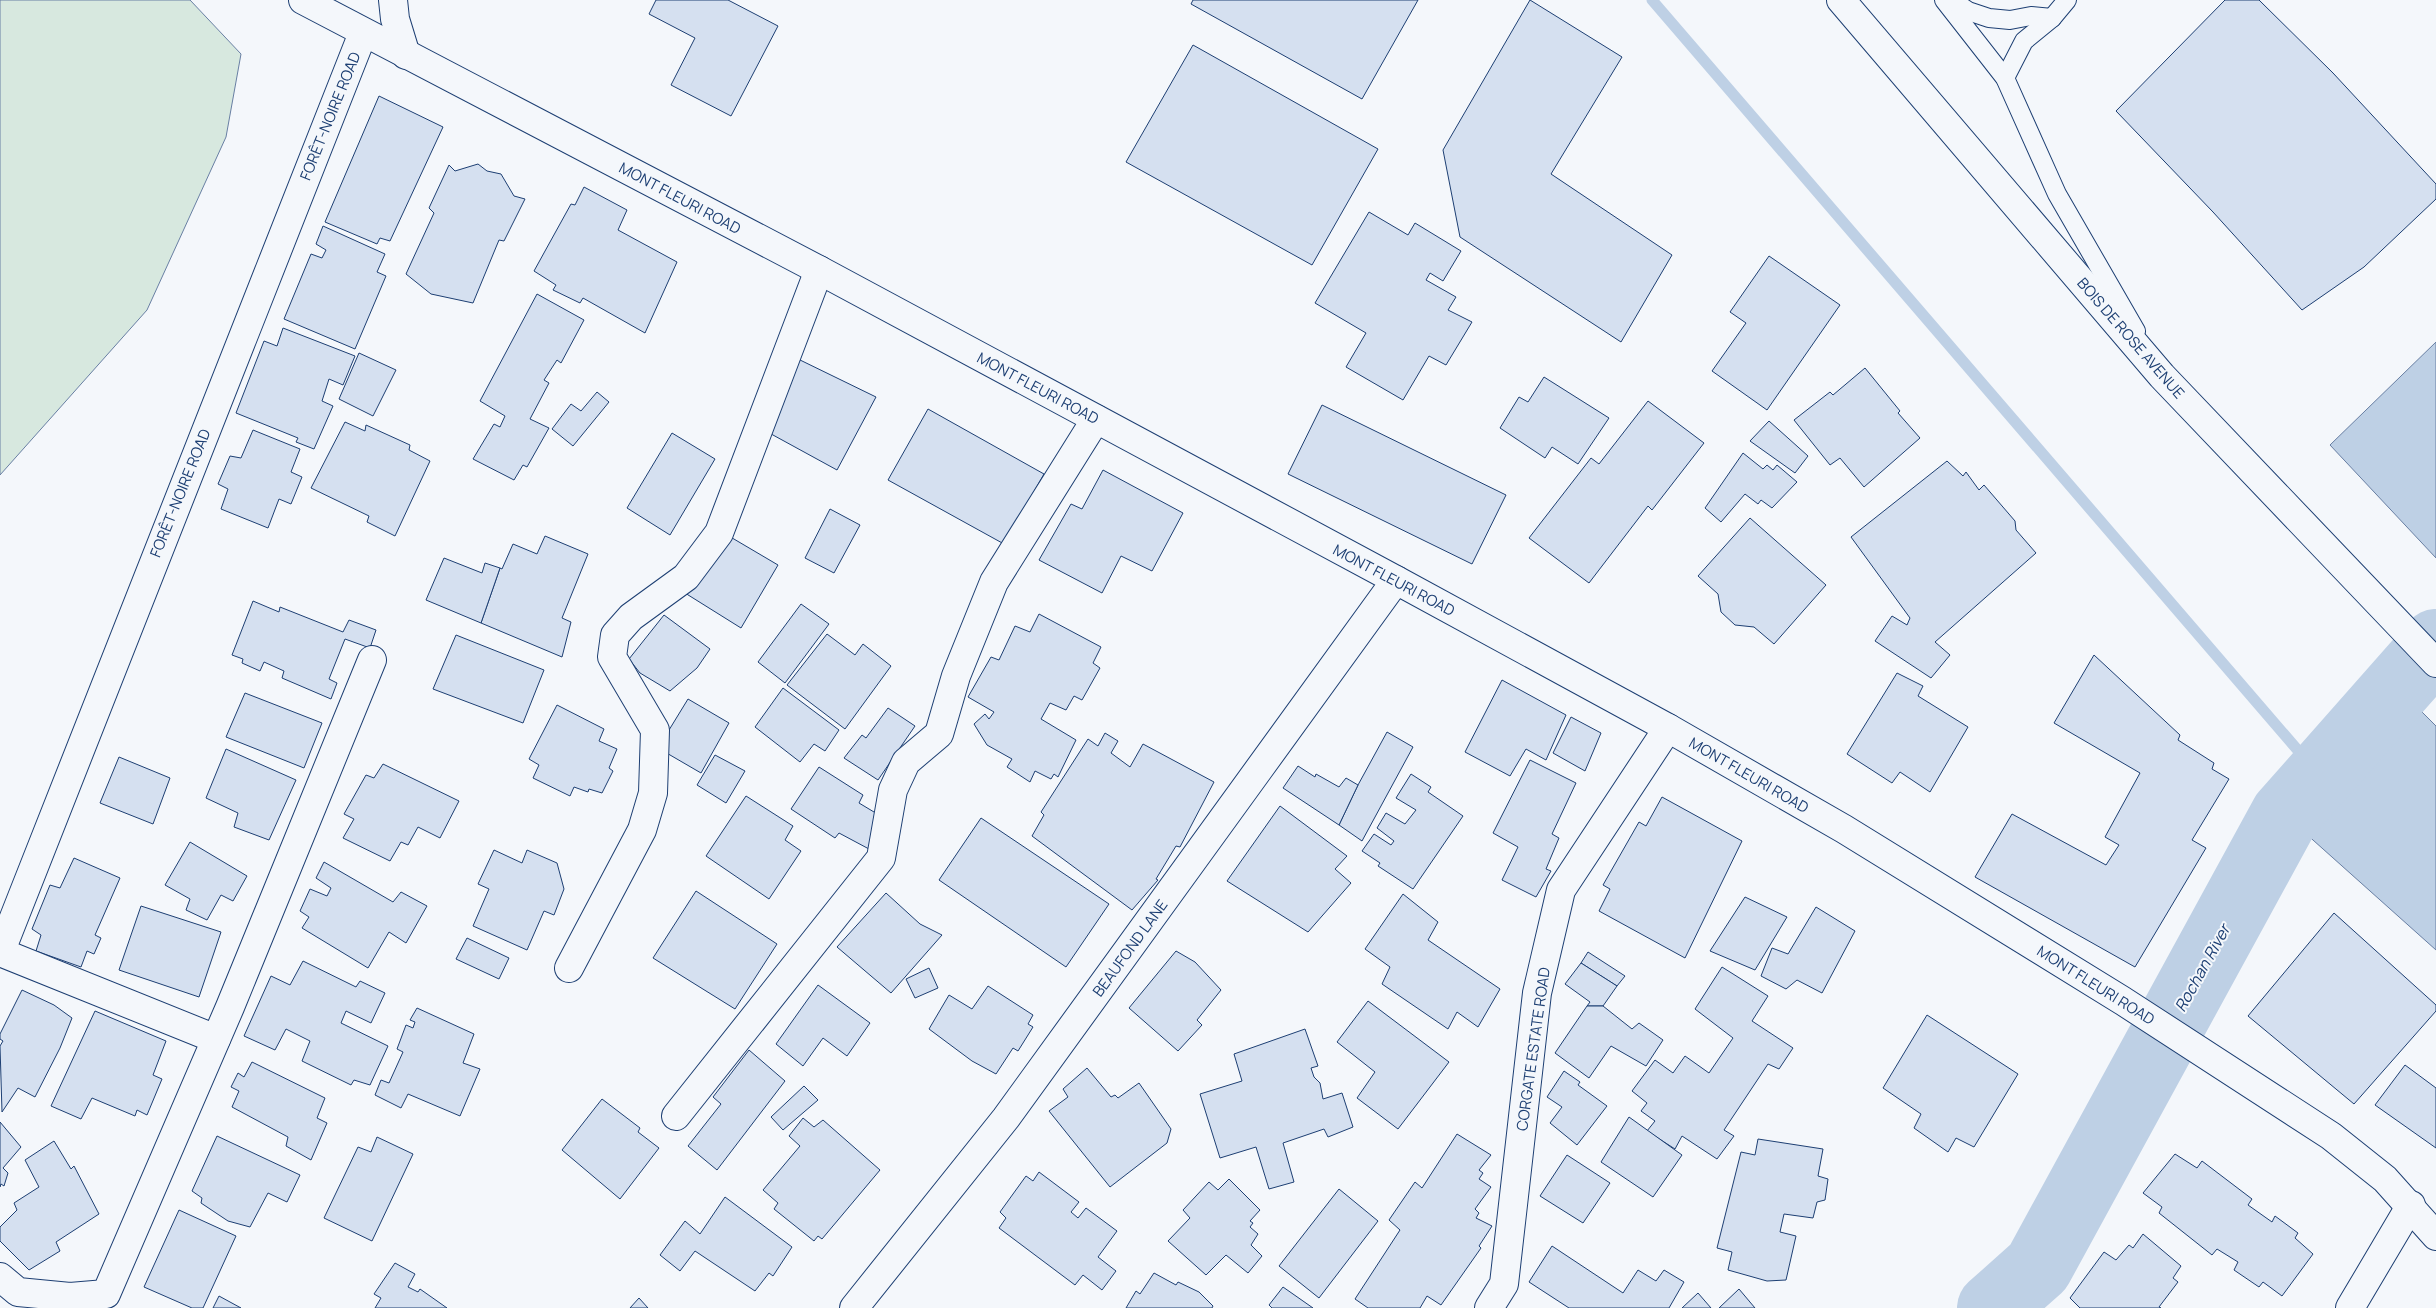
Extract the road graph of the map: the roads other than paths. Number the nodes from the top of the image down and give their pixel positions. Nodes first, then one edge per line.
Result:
1 (303, 0) edge
2 (393, 0) edge
3 (1841, 0) edge
4 (1944, 0) edge
5 (1952, 0) edge
6 (2067, 0) edge
7 (2052, 18) junction
8 (363, 33) junction
9 (406, 55) junction
10 (2005, 78) junction
11 (819, 270) junction
12 (2162, 376) junction
13 (1096, 419) junction
14 (1396, 580) junction
15 (372, 660) dead end
16 (2436, 663) edge
17 (1668, 728) junction
18 (0, 953) edge
19 (569, 968) dead end
20 (216, 1039) junction
21 (676, 1116) dead end
22 (2411, 1205) junction
23 (2436, 1236) edge
24 (0, 1277) edge
25 (854, 1308) edge
26 (1489, 1308) edge
27 (2350, 1308) edge

1 - 8 street, MONT FLEURI ROAD
2 - 9 street
3 - 12 street, BOIS DE ROSE AVENUE
4 - 10 lane
5 - 7 lane
6 - 7 lane
7 - 10 lane
8 - 9 street, MONT FLEURI ROAD
8 - 18 street, FORÊT-NOIRE ROAD
9 - 11 street, MONT FLEURI ROAD
10 - 12 lane
11 - 13 street, MONT FLEURI ROAD
11 - 19 street
12 - 16 street, BOIS DE ROSE AVENUE
13 - 14 street, MONT FLEURI ROAD
13 - 21 street
14 - 17 street, MONT FLEURI ROAD
14 - 25 street, BEAUFOND LANE
15 - 20 street
17 - 22 street, MONT FLEURI ROAD
17 - 26 street, CORGATE ESTATE ROAD
18 - 20 street
20 - 24 street
22 - 23 street, MONT FLEURI ROAD
22 - 27 street

